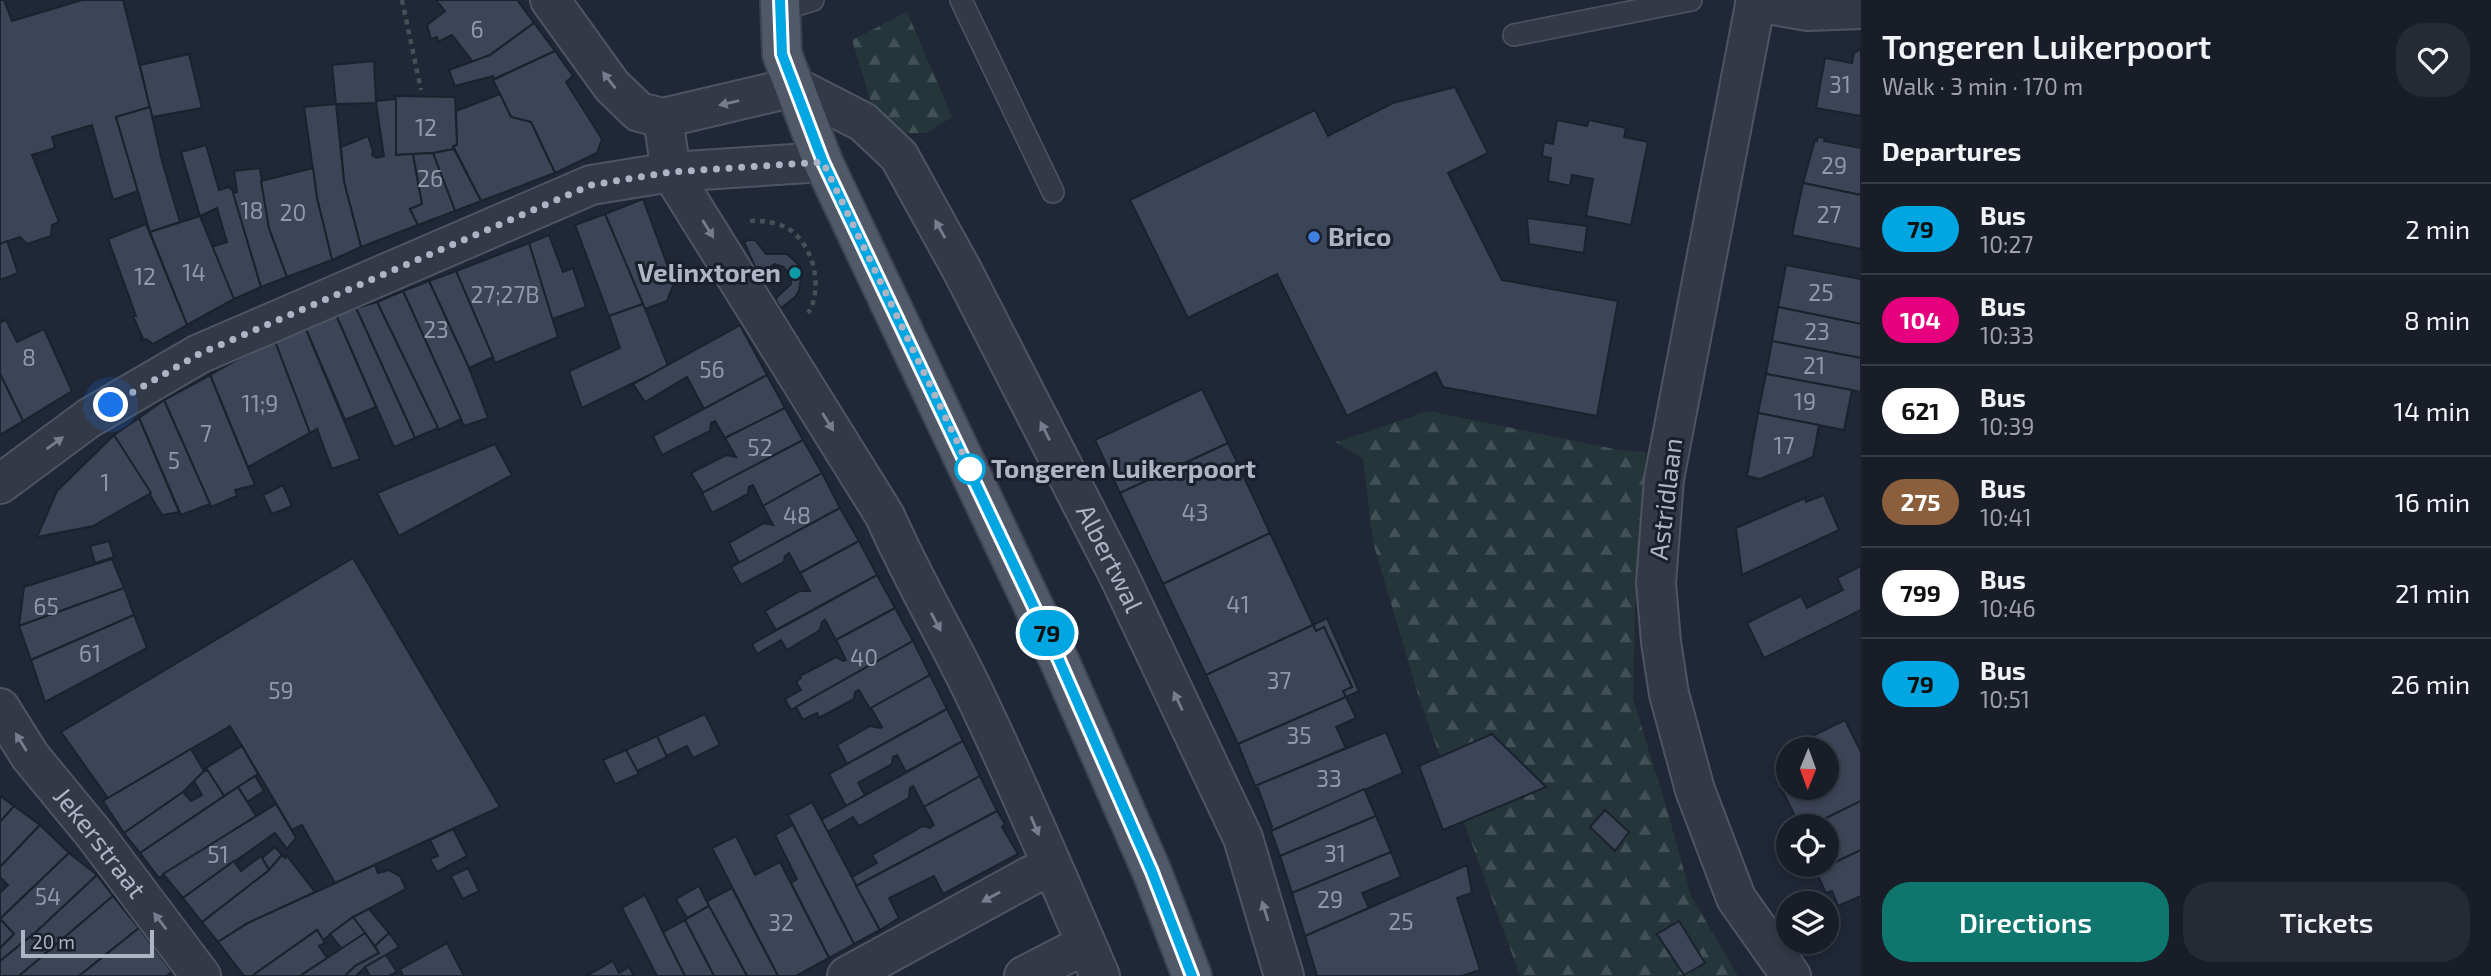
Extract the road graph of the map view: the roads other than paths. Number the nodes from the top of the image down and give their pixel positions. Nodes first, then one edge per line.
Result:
1 (550, 0) edge
2 (961, 0) edge
3 (1691, 0) edge
4 (1750, 1) edge
5 (791, 3) edge
6 (1861, 9) edge
7 (1514, 35) dead end
8 (795, 87) junction
9 (663, 118) junction
10 (823, 162) junction
11 (671, 172) junction
12 (1053, 192) dead end
13 (0, 484) edge
14 (0, 708) edge
15 (1052, 867) junction
16 (1093, 960) edge
17 (201, 976) edge
18 (847, 976) edge
19 (1024, 976) edge
20 (1192, 976) edge
21 (1284, 976) edge
22 (1791, 976) edge

9 -> 1 street
2 - 12 lane
3 - 7 lane
4 - 6 street
4 - 22 street, Astridlaan
5 - 8 main road
8 -> 9 street
8 - 10 main road
21 -> 8 street, Albertwal
9 - 11 street
10 - 11 street
10 - 20 main road
13 -> 11 street
11 -> 15 street
17 -> 14 street, Jekerstraat
15 - 16 street
15 -> 18 street
16 - 19 street

